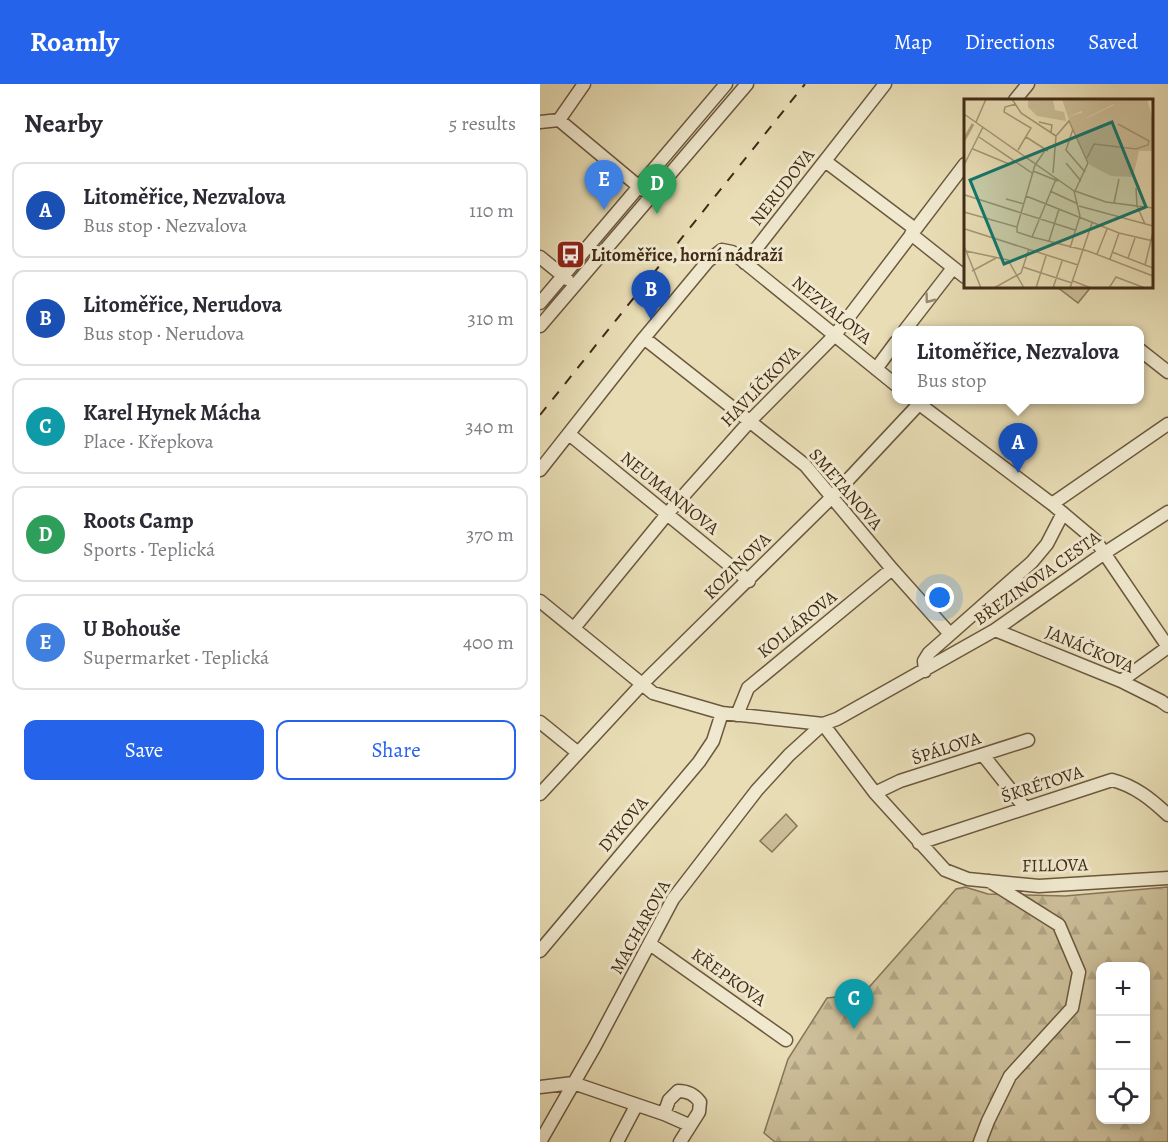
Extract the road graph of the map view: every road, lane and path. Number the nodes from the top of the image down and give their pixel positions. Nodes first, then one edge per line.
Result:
1 (584, 84) edge
2 (726, 84) edge
3 (747, 84) edge
4 (885, 84) edge
5 (1028, 84) edge
6 (1017, 99) edge
7 (559, 120) junction
8 (540, 122) edge
9 (825, 161) junction
10 (964, 168) edge
11 (638, 186) junction
12 (650, 196) junction
13 (913, 232) junction
14 (540, 256) edge
15 (745, 263) junction
16 (952, 268) junction
17 (562, 275) junction
18 (964, 276) edge
19 (575, 284) junction
20 (540, 303) edge
21 (540, 326) edge
22 (908, 326) edge
23 (835, 335) junction
24 (644, 338) junction
25 (892, 348) edge
26 (1144, 353) edge
27 (876, 369) junction
28 (1168, 372) edge
29 (892, 382) edge
30 (915, 404) edge
31 (920, 404) edge
32 (750, 421) junction
33 (1168, 424) edge
34 (569, 435) junction
35 (540, 470) edge
36 (831, 498) junction
37 (1052, 504) junction
38 (1168, 512) edge
39 (668, 513) junction
40 (1063, 513) junction
41 (1103, 554) junction
42 (892, 569) junction
43 (749, 580) junction
44 (540, 600) edge
45 (574, 628) junction
46 (996, 630) junction
47 (950, 634) junction
48 (1168, 647) edge
49 (925, 671) junction
50 (1121, 681) junction
51 (642, 684) junction
52 (1168, 706) edge
53 (722, 713) junction
54 (737, 715) junction
55 (540, 722) edge
56 (823, 724) junction
57 (1028, 740) dead end
58 (577, 753) junction
59 (983, 755) junction
60 (875, 793) junction
61 (540, 794) edge
62 (1025, 808) junction
63 (1168, 815) edge
64 (919, 843) junction
65 (1168, 878) edge
66 (988, 880) junction
67 (650, 944) junction
68 (540, 951) edge
69 (786, 1040) dead end
70 (573, 1083) junction
71 (540, 1087) edge
72 (636, 1106) junction
73 (664, 1114) junction
74 (689, 1125) junction
75 (540, 1142) edge
76 (617, 1142) edge
77 (680, 1142) edge
78 (980, 1142) edge

1 - 7 street
2 - 11 street
3 - 12 street
4 - 9 street, NERUDOVA
5 - 6 street
7 - 8 street
7 - 11 street
9 - 13 street
9 - 15 street, NERUDOVA
10 - 13 street, HAVLÍČKOVA
11 - 12 street
11 - 17 street
12 - 19 street
13 - 16 street
13 - 23 street, HAVLÍČKOVA
14 - 17 street
15 - 23 street, NEZVALOVA
15 - 24 street
16 - 18 street
16 -> 22 street
17 - 19 street
17 - 20 street
19 - 21 street
23 - 27 street, NEZVALOVA
23 - 32 street, HAVLÍČKOVA
24 - 32 street, SMETANOVA
24 - 34 street
25 - 27 street
26 - 28 street
27 - 29 street, NEZVALOVA
30 - 36 street, KOZINOVA
31 - 37 street
32 - 36 street, SMETANOVA
32 - 39 street, HAVLÍČKOVA
33 - 37 street
34 - 35 street
34 - 39 street, NEUMANNOVA
36 - 42 street, SMETANOVA
36 - 43 street, KOZINOVA
37 - 40 street
38 - 41 street, BŘEZINOVA CESTA
39 - 43 street, NEUMANNOVA
39 - 45 street, HAVLÍČKOVA
40 - 41 street
40 - 47 street
41 - 46 street, BŘEZINOVA CESTA
41 - 48 street
42 - 47 street, SMETANOVA
42 - 54 street, KOLLÁROVA
43 - 51 street, KOZINOVA
44 - 45 street
45 - 51 street
46 - 49 street, BŘEZINOVA CESTA
46 - 50 street, JANÁČKOVA
47 - 49 street
48 - 50 street
49 - 56 street, BŘEZINOVA CESTA
50 - 52 street, JANÁČKOVA
51 - 53 street
51 - 58 street, KOZINOVA
53 - 54 street
53 - 68 street, DYKOVA
54 - 56 street
55 - 58 street
56 - 60 street
56 - 67 street, MACHAROVA
57 - 59 street, ŠPÁLOVA
58 - 61 street, KOZINOVA
59 - 60 street, ŠPÁLOVA
59 - 62 street
60 - 64 street
62 - 63 street, ŠKRÉTOVA
62 - 64 street, ŠKRÉTOVA
64 - 66 street, FILLOVA
65 - 66 street, FILLOVA
66 - 78 street
67 - 69 street, KŘEPKOVA
67 - 70 street, MACHAROVA
70 - 71 street
70 - 72 street
70 - 75 street, MACHAROVA
72 - 73 street
72 - 76 street
73 - 74 street
73 - 74 street
74 - 77 street

